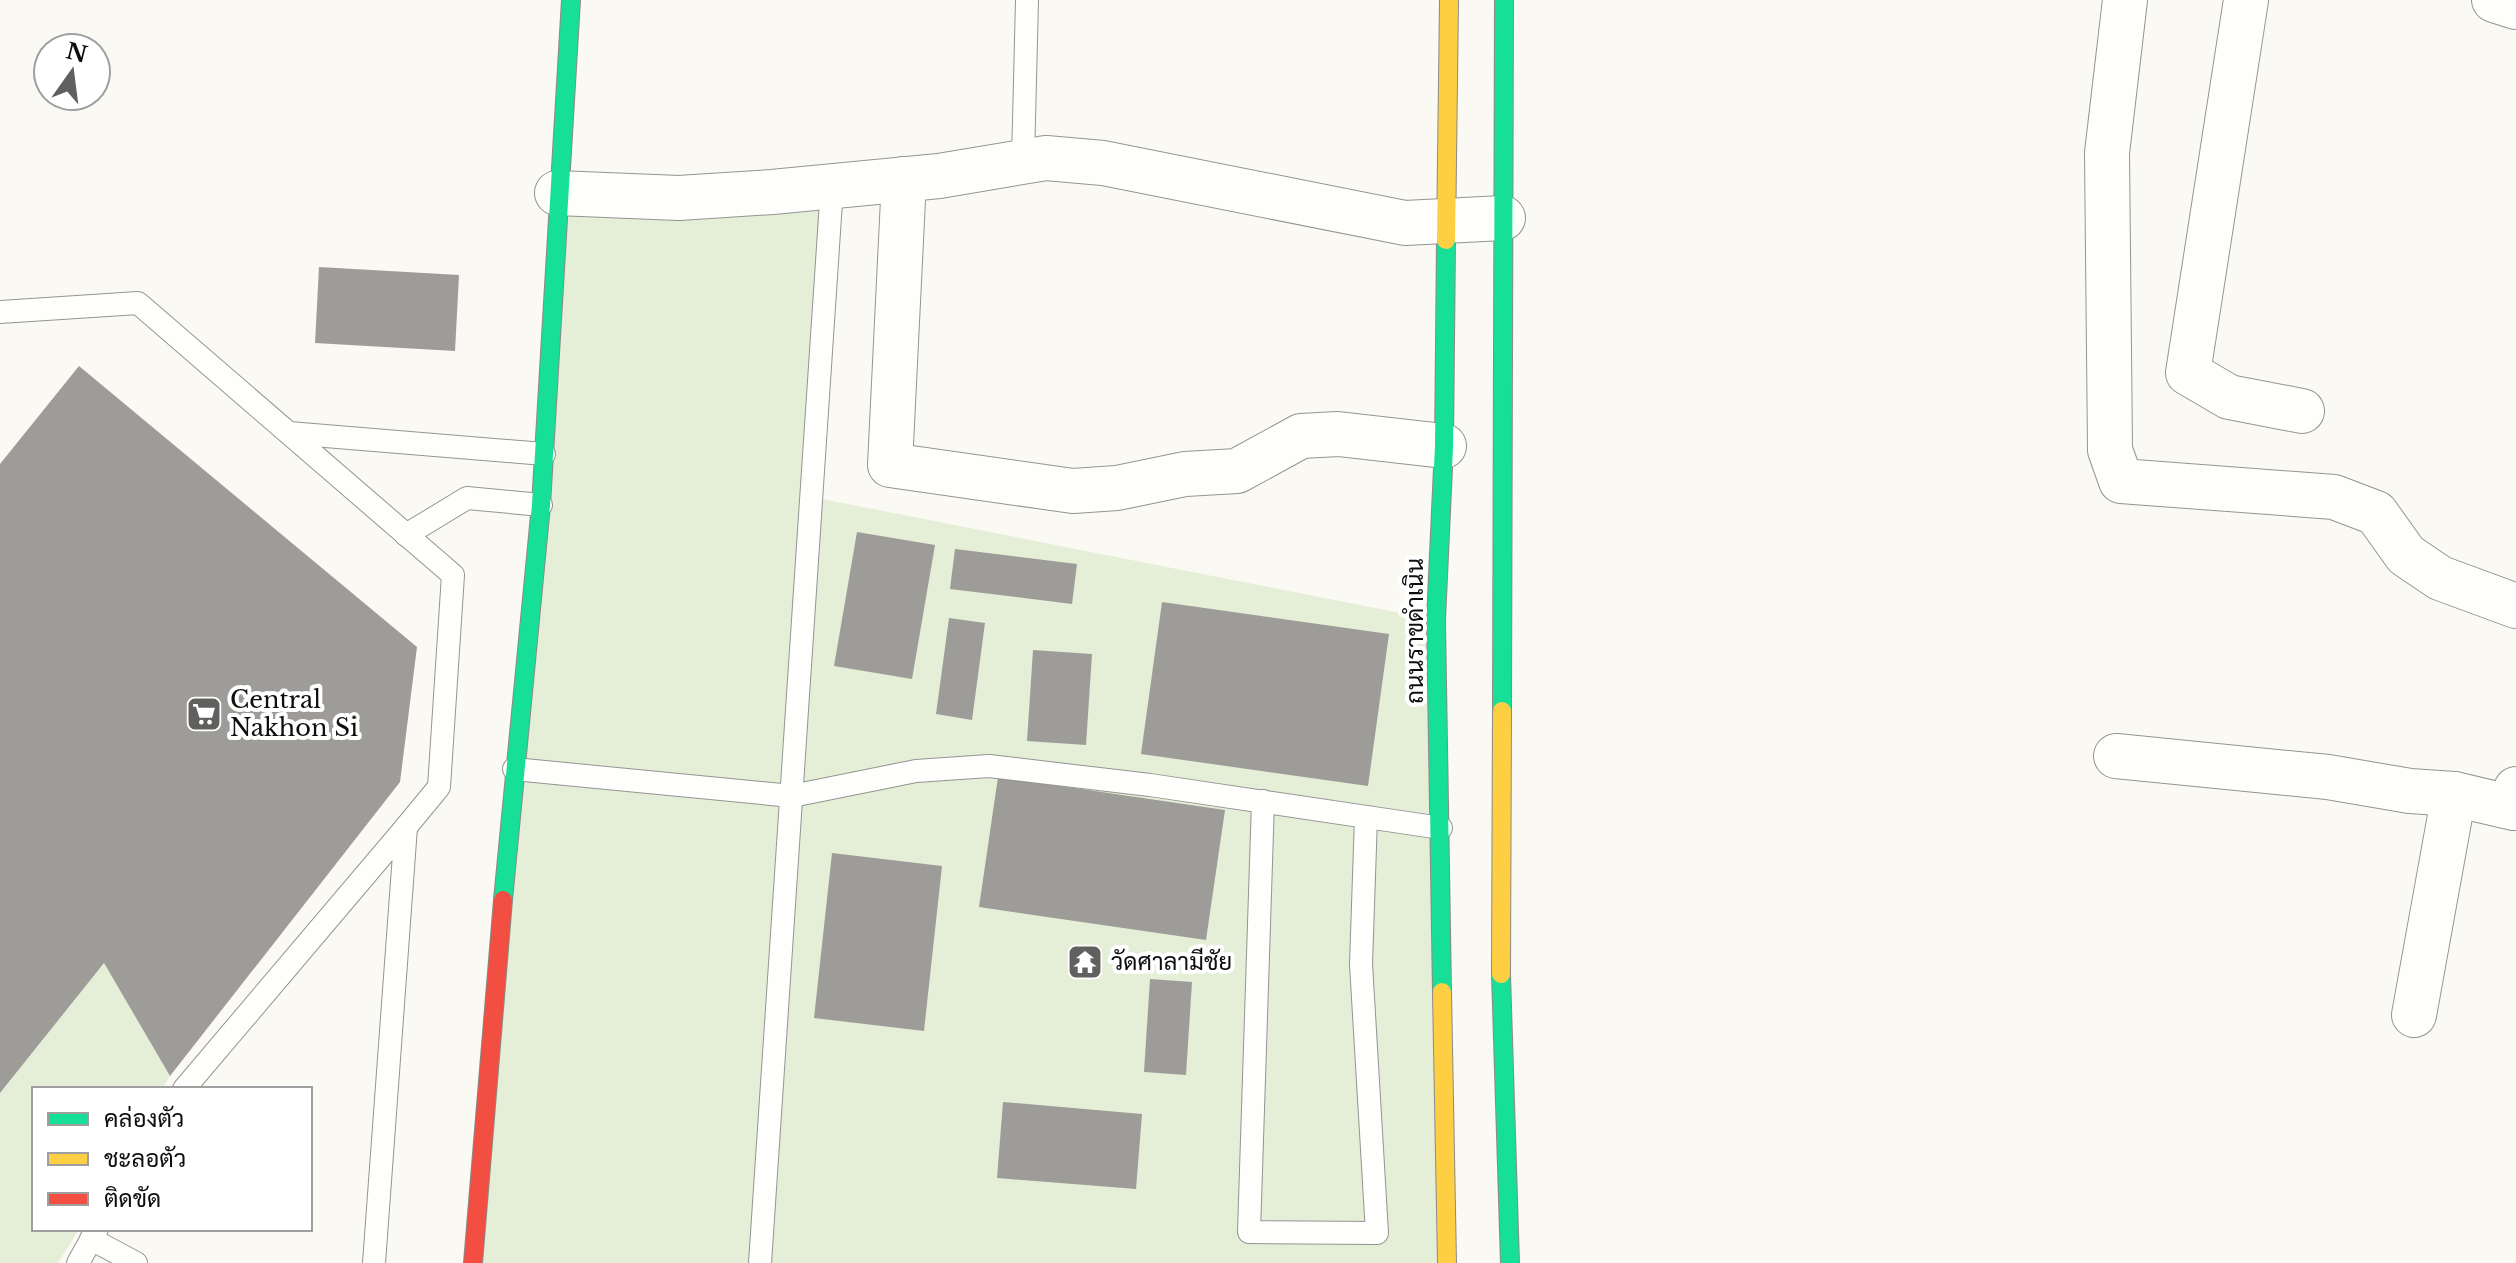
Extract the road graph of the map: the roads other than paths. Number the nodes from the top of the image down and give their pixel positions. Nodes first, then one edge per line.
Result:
1 (571, 0) edge
2 (1027, 0) edge
3 (1449, 0) edge
4 (1504, 0) edge
5 (2125, 0) edge
6 (2246, 0) edge
7 (2494, 0) edge
8 (2516, 7) edge
9 (1023, 160) junction
10 (904, 179) junction
11 (832, 187) junction
12 (557, 193) junction
13 (1503, 218) junction
14 (1448, 223) junction
15 (0, 312) edge
16 (2302, 411) dead end
17 (289, 433) junction
18 (1444, 446) junction
19 (544, 454) junction
20 (541, 505) junction
21 (406, 535) junction
22 (2516, 606) edge
23 (2116, 756) dead end
24 (514, 769) junction
25 (2516, 789) edge
26 (2454, 794) junction
27 (792, 796) junction
28 (1263, 801) junction
29 (1366, 817) junction
30 (406, 827) junction
31 (1441, 828) junction
32 (2414, 1015) dead end
33 (186, 1087) edge
34 (94, 1234) edge
35 (78, 1263) edge
36 (136, 1263) edge
37 (374, 1263) edge
38 (473, 1263) edge
39 (760, 1263) edge
40 (1447, 1263) edge
41 (1510, 1263) edge

1 - 12 main road
2 - 9 lane
3 - 14 main road, ถนนราขดำเนิน
4 - 13 main road
5 - 22 street
6 - 16 street
7 - 8 street
9 - 10 street
9 - 14 street
10 - 11 street
10 - 18 street
11 - 12 street
11 - 27 lane
12 - 19 main road
13 - 14 street
13 - 41 main road
14 - 18 main road, ถนนราขดำเนิน
15 - 17 lane
17 - 19 lane
17 - 21 lane
18 - 31 main road, ถนนราขดำเนิน
19 - 20 main road
20 - 21 lane
20 - 24 main road
21 - 30 lane
23 - 26 street
24 - 27 lane
24 - 38 main road
25 - 26 street
26 - 32 street
27 - 28 lane
27 - 39 lane
28 - 29 lane
28 - 29 lane
29 - 31 lane
30 - 33 lane
30 - 37 lane
31 - 40 main road, ถนนราขดำเนิน
34 - 35 lane
34 - 36 lane

